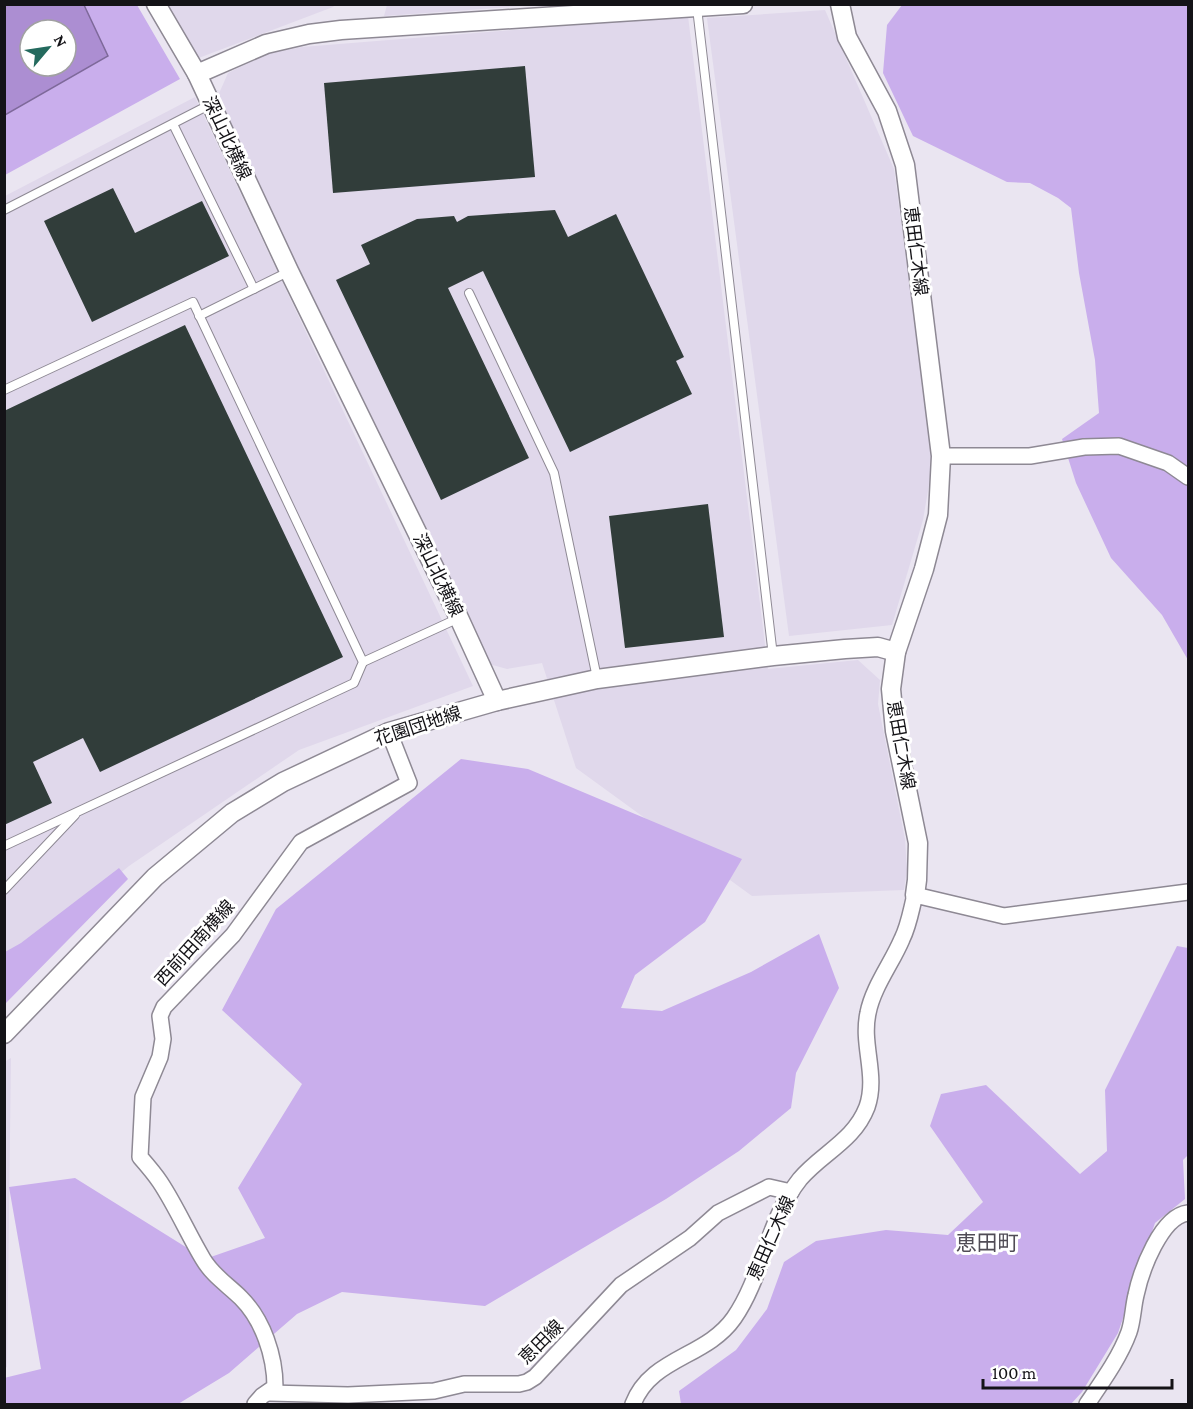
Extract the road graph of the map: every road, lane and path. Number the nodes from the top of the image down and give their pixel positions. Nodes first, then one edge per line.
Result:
1 (156, 4) edge
2 (743, 4) edge
3 (840, 4) edge
4 (697, 8) junction
5 (197, 74) junction
6 (211, 104) junction
7 (173, 124) junction
8 (4, 210) edge
9 (289, 272) junction
10 (254, 289) junction
11 (469, 293) dead end
12 (199, 316) junction
13 (4, 390) edge
14 (941, 456) junction
15 (1188, 477) edge
16 (459, 618) junction
17 (896, 652) junction
18 (773, 656) junction
19 (363, 662) junction
20 (597, 679) junction
21 (497, 701) junction
22 (389, 732) junction
23 (80, 810) junction
24 (4, 846) edge
25 (4, 890) edge
26 (1188, 892) edge
27 (915, 896) junction
28 (4, 1034) edge
29 (791, 1192) junction
30 (1188, 1213) edge
31 (269, 1393) junction
32 (255, 1404) edge
33 (633, 1404) edge
34 (1087, 1404) edge

1 - 5 street
2 - 4 street, 深山北横線
3 - 14 street, 恵田仁木線
4 - 5 street, 深山北横線
4 - 18 lane
5 - 6 street, 深山北横線
6 - 7 lane
6 - 9 street, 深山北横線
7 - 8 lane
7 - 10 lane
9 - 10 lane
9 - 16 street, 深山北横線
10 - 12 lane
11 - 20 lane
12 - 13 lane
12 - 19 lane
14 - 15 street
14 - 17 street, 恵田仁木線
16 - 19 lane
16 - 21 street, 深山北横線
17 - 18 street, 花園団地線
17 - 27 street, 恵田仁木線
18 - 20 street, 花園団地線
19 - 23 lane
20 - 21 street, 花園団地線
21 - 22 street, 花園団地線
22 - 28 street, 花園団地線
22 - 31 street, 西前田南横線
23 - 24 lane
23 - 25 lane
26 - 27 street
27 - 29 street, 恵田仁木線
29 - 31 street, 恵田線
29 - 33 street, 恵田仁木線
30 - 34 street
31 - 32 street

